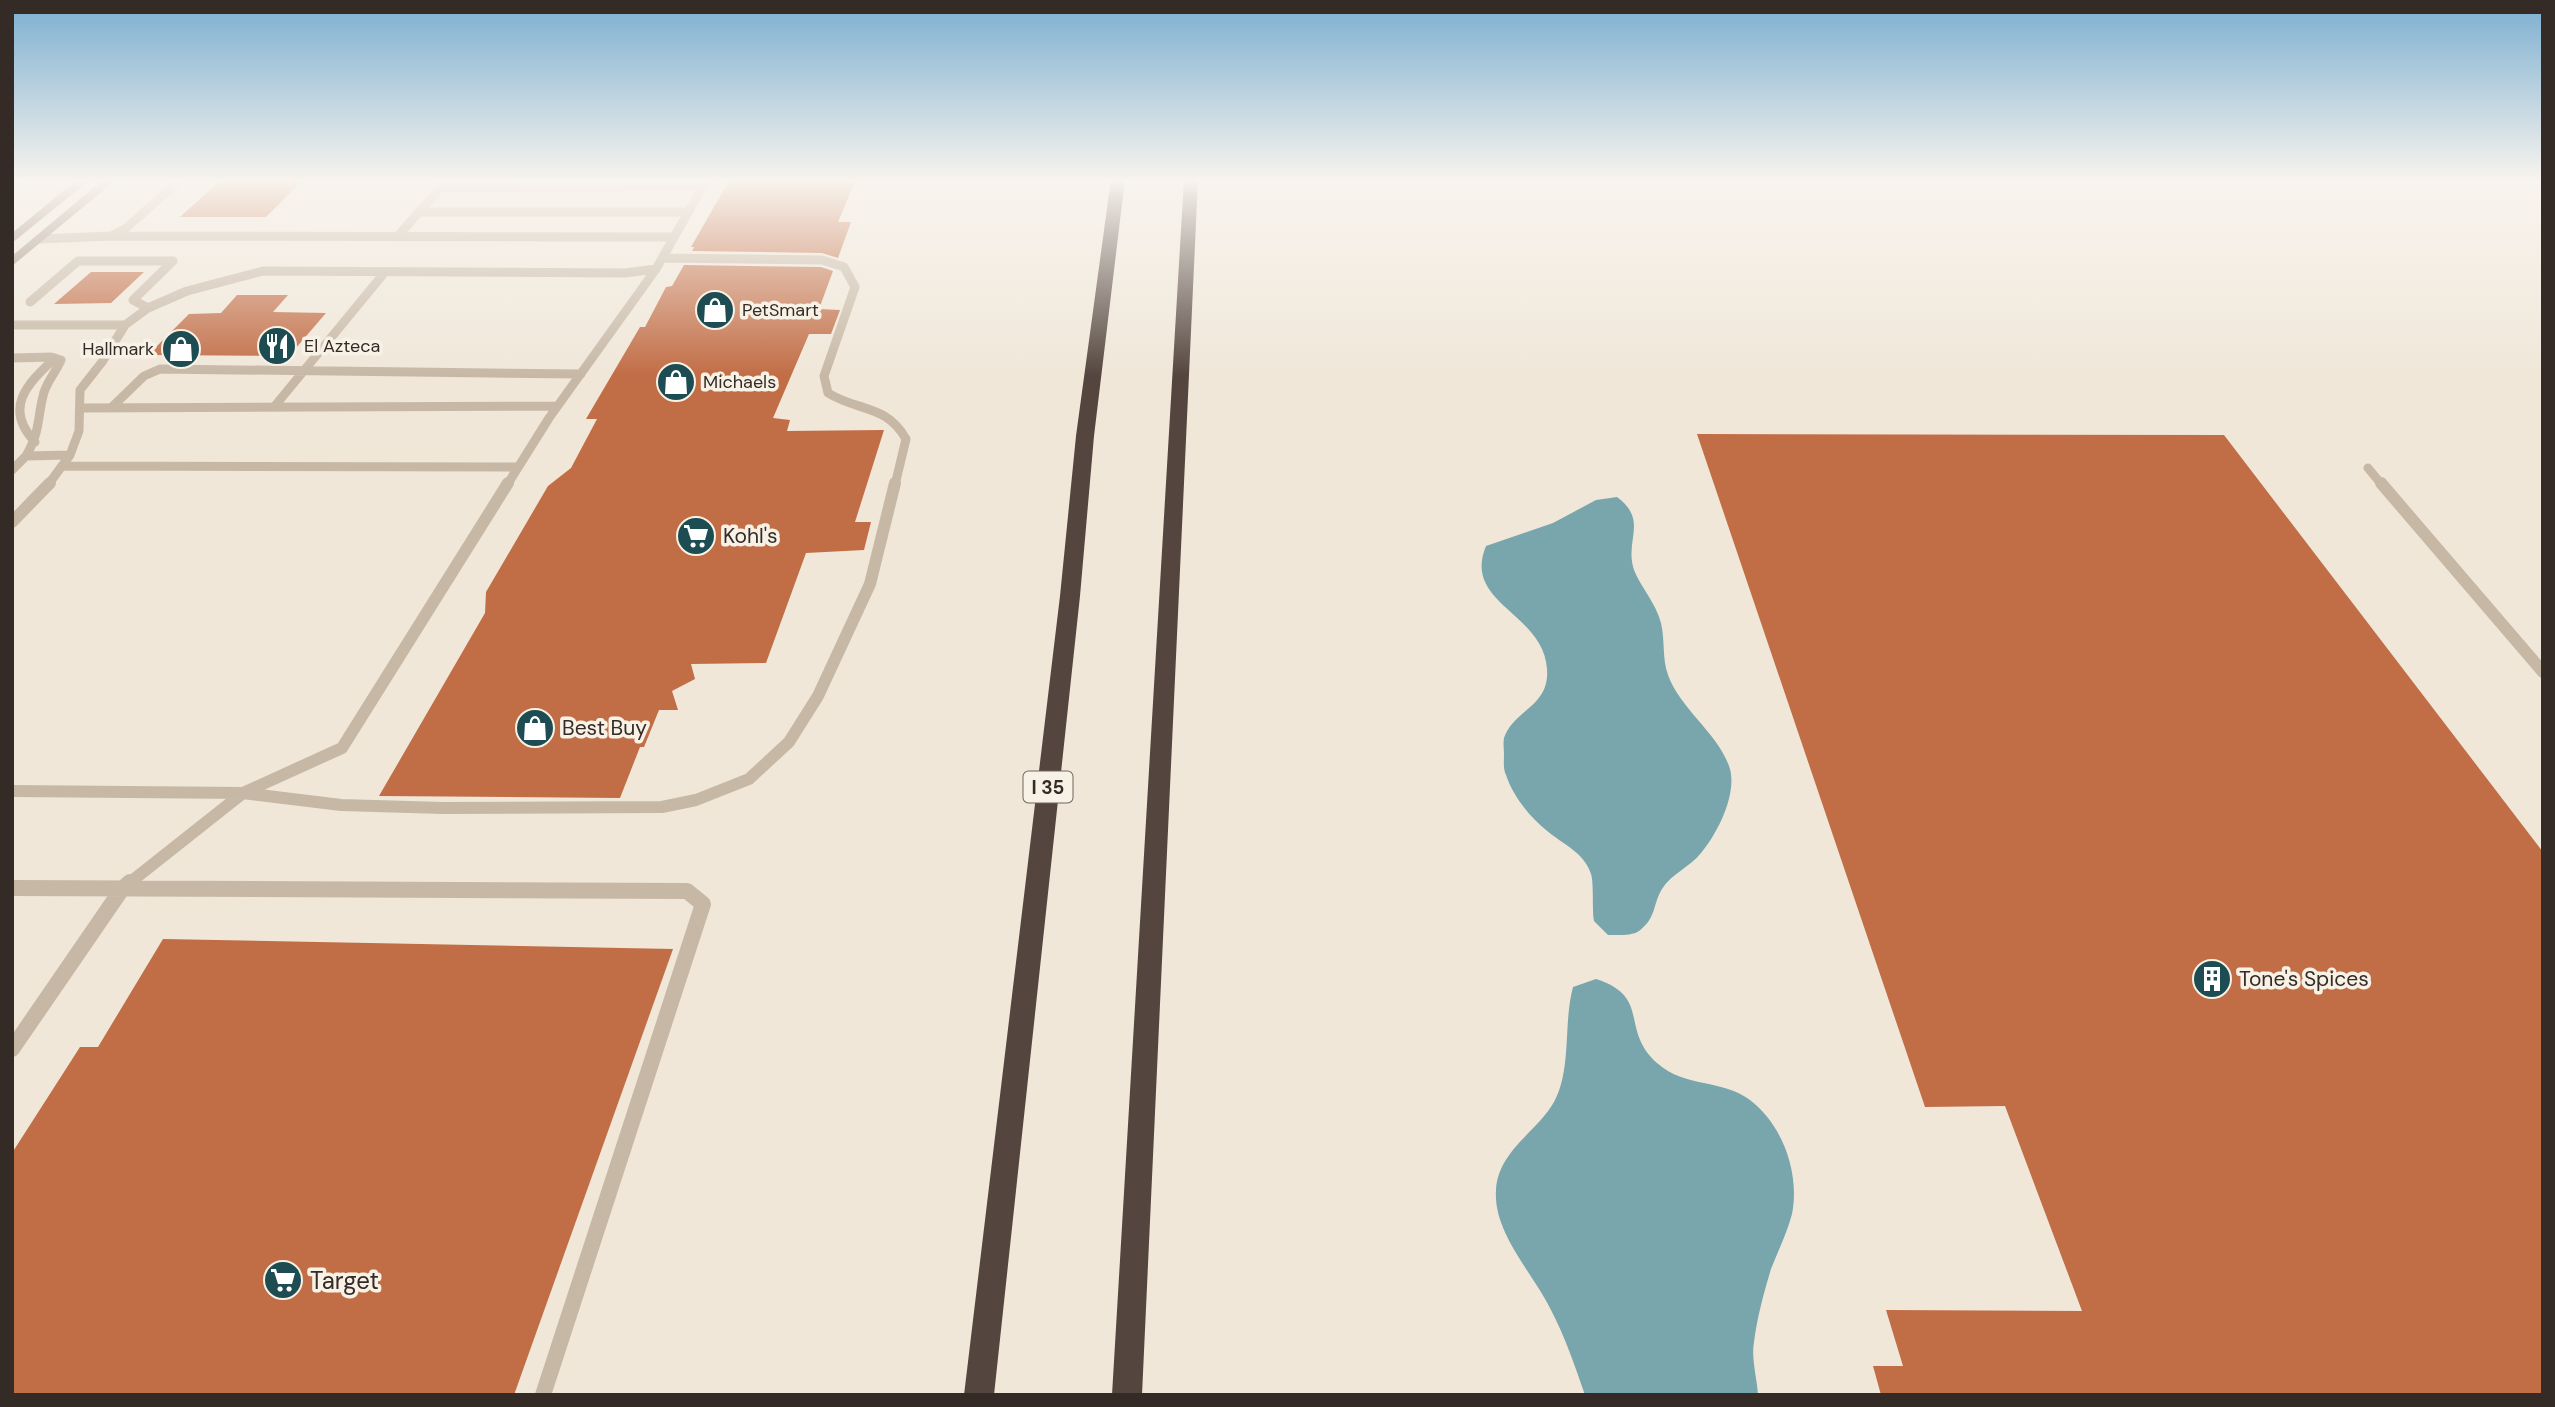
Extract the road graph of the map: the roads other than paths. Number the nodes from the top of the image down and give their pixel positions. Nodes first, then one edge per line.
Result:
1 (32, 245) edge
2 (670, 245) edge
3 (1110, 245) edge
4 (1188, 245) edge
5 (12, 262) edge
6 (659, 264) junction
7 (385, 272) junction
8 (30, 302) dead end
9 (148, 308) junction
10 (12, 325) edge
11 (125, 325) junction
12 (12, 358) edge
13 (55, 358) junction
14 (304, 371) junction
15 (580, 374) junction
16 (557, 406) junction
17 (80, 408) junction
18 (111, 408) junction
19 (274, 408) junction
20 (35, 442) junction
21 (70, 454) junction
22 (26, 456) junction
23 (63, 466) junction
24 (518, 467) junction
25 (2368, 468) dead end
26 (12, 470) edge
27 (13, 521) edge
28 (2543, 671) edge
29 (12, 791) edge
30 (243, 793) junction
31 (12, 888) edge
32 (122, 889) junction
33 (12, 1049) edge
34 (542, 1395) edge
35 (979, 1395) edge
36 (1127, 1395) edge

1 - 5 main road
2 - 6 lane
3 - 35 highway, I 35
4 - 36 highway
6 - 7 lane
6 - 15 lane
6 - 30 lane
7 - 9 lane
7 - 14 lane
8 - 9 lane
9 - 11 lane
10 - 11 lane
11 - 17 lane
12 - 13 lane
13 - 20 lane
13 - 20 lane
14 - 15 lane
14 - 18 lane
14 - 19 lane
15 - 16 lane
16 - 19 lane
16 - 24 lane
17 - 18 lane
17 - 21 lane
18 - 19 lane
20 - 22 lane
21 - 22 lane
21 - 23 lane
22 - 26 lane
23 - 24 lane
23 - 27 lane
24 - 30 lane
25 - 28 lane
29 - 30 lane
30 - 32 lane
31 - 32 lane
32 - 33 lane
32 - 34 lane

